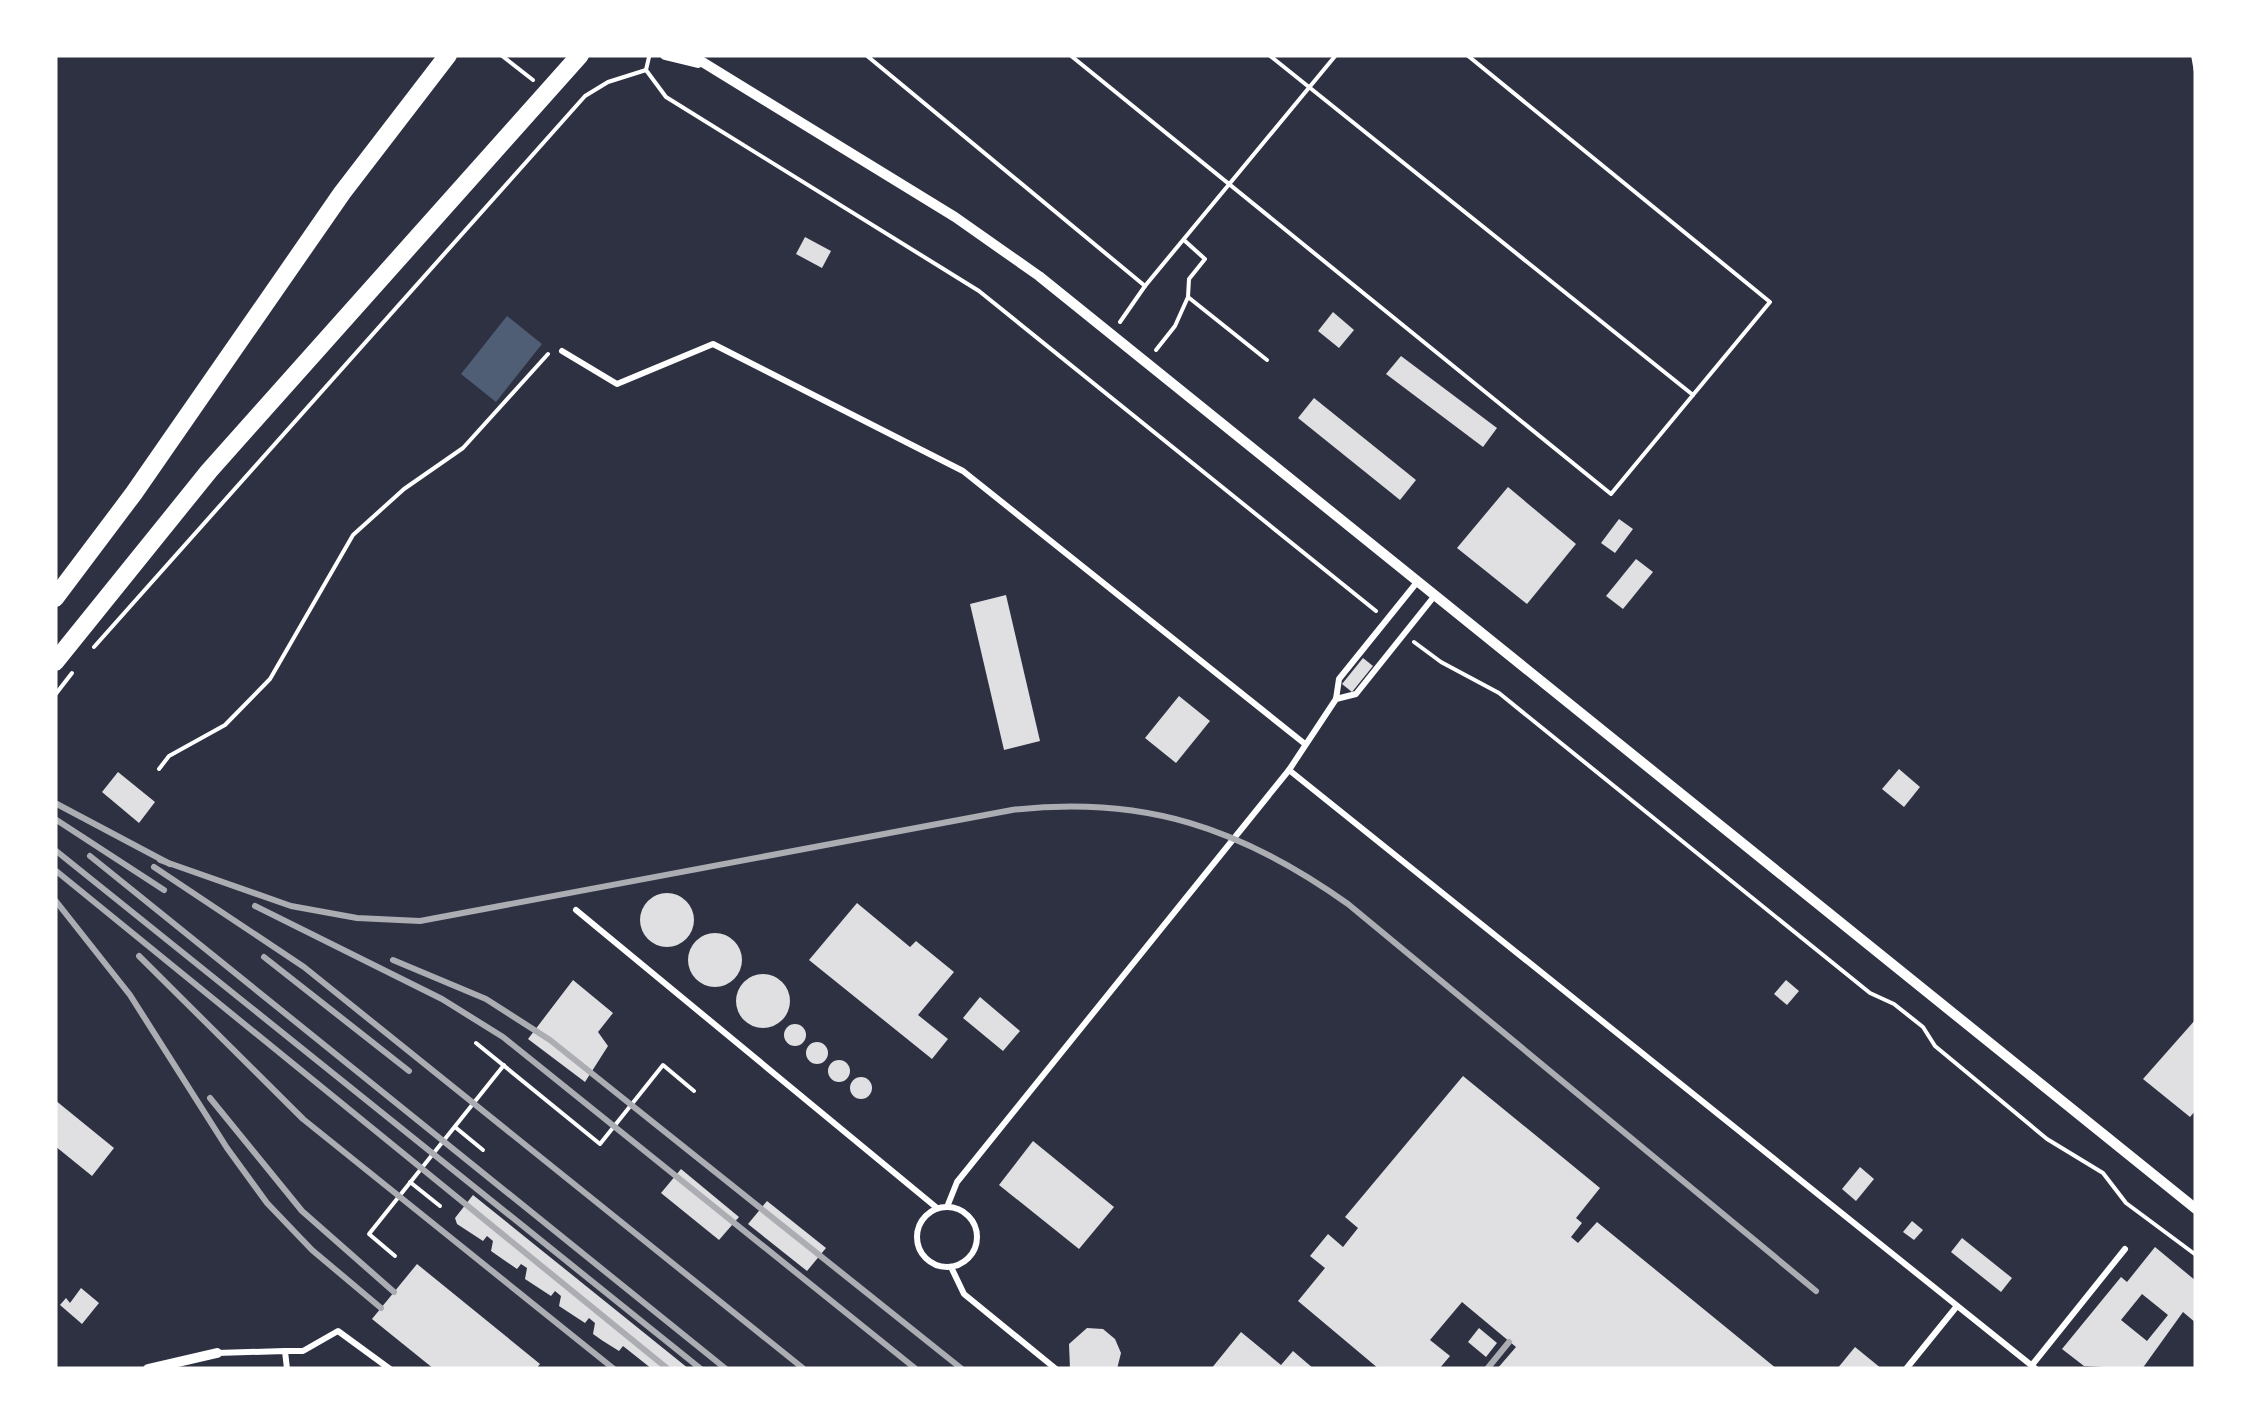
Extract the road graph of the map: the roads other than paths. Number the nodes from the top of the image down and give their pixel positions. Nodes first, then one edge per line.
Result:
1 (448, 55) edge
2 (580, 55) edge
3 (664, 55) edge
4 (694, 59) edge
5 (562, 351) road end
6 (1418, 580) junction
7 (1436, 594) junction
8 (55, 598) edge
9 (55, 662) edge
10 (1336, 699) junction
11 (1305, 744) junction
12 (1290, 770) junction
13 (576, 910) dead end
14 (947, 1206) junction
15 (938, 1208) junction
16 (2196, 1209) edge
17 (2125, 1249) dead end
18 (951, 1266) junction
19 (1958, 1306) junction
20 (285, 1351) junction
21 (217, 1353) joint
22 (2034, 1367) edge
23 (148, 1369) edge
24 (286, 1369) edge
25 (390, 1369) edge
26 (1056, 1369) edge
27 (1906, 1369) edge

1 - 8 main road
2 - 9 main road
3 - 4 street
4 - 6 street
5 - 11 lane
6 - 7 street
6 - 10 lane
7 - 10 lane
7 - 16 street
10 - 11 lane
11 - 12 lane
12 - 14 lane
12 - 19 lane
13 - 15 lane
14 - 15 lane
14 - 18 lane
15 - 18 lane
17 - 22 lane
18 - 26 lane
19 - 22 lane
19 - 27 lane
20 - 21 lane
20 - 24 lane
20 - 25 lane
21 - 23 street

